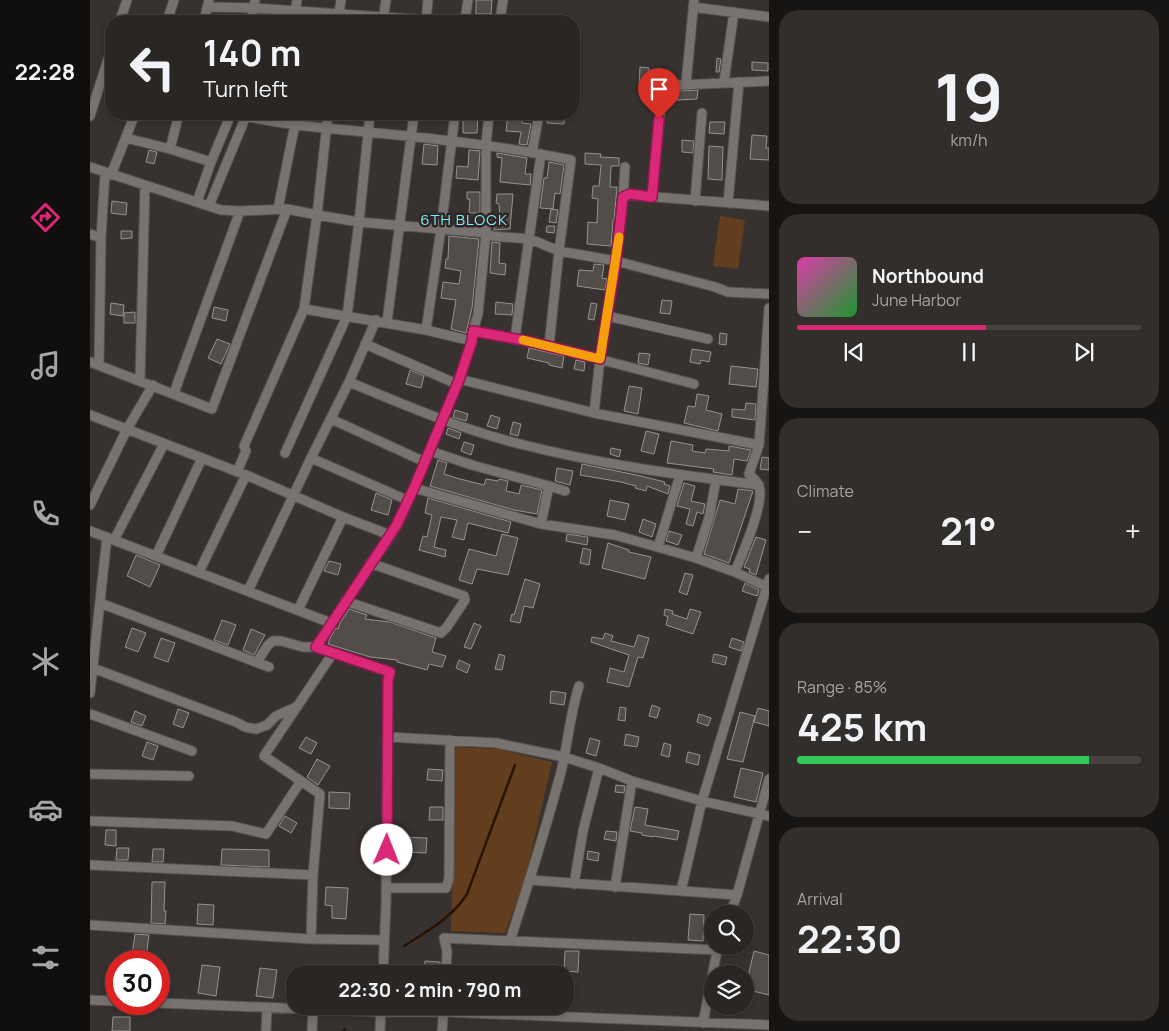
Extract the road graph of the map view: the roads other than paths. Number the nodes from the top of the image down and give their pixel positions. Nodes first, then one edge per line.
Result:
1 (127, 0) edge
2 (174, 0) edge
3 (297, 0) edge
4 (340, 0) edge
5 (386, 0) edge
6 (428, 0) edge
7 (468, 0) edge
8 (503, 0) edge
9 (209, 4) edge
10 (255, 4) edge
11 (694, 4) edge
12 (295, 11) junction
13 (734, 12) junction
14 (122, 15) edge
15 (169, 15) edge
16 (295, 15) edge
17 (320, 15) edge
18 (339, 15) edge
19 (384, 15) edge
20 (427, 15) edge
21 (466, 15) edge
22 (501, 15) edge
23 (769, 17) edge
24 (105, 69) edge
25 (769, 81) edge
26 (724, 82) junction
27 (739, 82) junction
28 (686, 84) junction
29 (657, 86) dead end
30 (661, 103) dead end
31 (702, 113) dead end
32 (90, 116) edge
33 (133, 120) edge
34 (178, 120) edge
35 (228, 120) edge
36 (240, 120) edge
37 (282, 120) edge
38 (327, 120) edge
39 (369, 120) edge
40 (413, 120) edge
41 (454, 120) edge
42 (488, 120) edge
43 (539, 120) edge
44 (295, 124) junction
45 (326, 129) junction
46 (368, 132) junction
47 (411, 137) junction
48 (126, 138) junction
49 (452, 142) junction
50 (486, 145) junction
51 (170, 150) junction
52 (537, 153) junction
53 (211, 162) junction
54 (90, 167) edge
55 (625, 167) dead end
56 (108, 174) junction
57 (145, 185) junction
58 (623, 197) junction
59 (652, 197) junction
60 (695, 200) junction
61 (197, 202) junction
62 (728, 203) junction
63 (209, 206) junction
64 (769, 206) edge
65 (283, 209) junction
66 (240, 211) junction
67 (318, 215) junction
68 (359, 222) junction
69 (400, 225) junction
70 (442, 229) junction
71 (486, 233) junction
72 (90, 234) edge
73 (101, 238) junction
74 (530, 239) junction
75 (559, 251) junction
76 (616, 261) junction
77 (769, 294) edge
78 (769, 308) edge
79 (304, 309) junction
80 (347, 316) junction
81 (607, 316) junction
82 (376, 320) junction
83 (387, 322) junction
84 (426, 330) junction
85 (473, 331) junction
86 (516, 338) junction
87 (708, 339) dead end
88 (472, 341) junction
89 (365, 344) junction
90 (549, 346) junction
91 (600, 359) junction
92 (94, 364) edge
93 (140, 380) junction
94 (348, 382) junction
95 (458, 382) junction
96 (694, 384) dead end
97 (153, 385) junction
98 (174, 393) junction
99 (594, 413) junction
100 (90, 415) edge
101 (331, 419) junction
102 (442, 421) junction
103 (127, 429) junction
104 (164, 444) junction
105 (759, 445) junction
106 (430, 451) junction
107 (285, 453) dead end
108 (202, 458) junction
109 (311, 458) junction
110 (425, 462) junction
111 (242, 474) junction
112 (680, 475) junction
113 (716, 480) junction
114 (759, 485) junction
115 (549, 486) junction
116 (414, 488) junction
117 (565, 491) dead end
118 (294, 495) junction
119 (407, 500) junction
120 (90, 505) edge
121 (343, 516) junction
122 (542, 524) junction
123 (90, 531) edge
124 (390, 535) junction
125 (111, 539) junction
126 (658, 546) junction
127 (156, 556) junction
128 (696, 558) junction
129 (370, 564) junction
130 (199, 572) junction
131 (735, 572) junction
132 (768, 585) edge
133 (248, 591) junction
134 (345, 601) junction
135 (100, 603) junction
136 (298, 610) junction
137 (332, 623) junction
138 (316, 647) junction
139 (333, 653) junction
140 (257, 662) junction
141 (92, 667) edge
142 (269, 667) dead end
143 (579, 686) dead end
144 (90, 693) edge
145 (298, 706) junction
146 (90, 714) edge
147 (388, 737) junction
148 (450, 740) junction
149 (192, 751) dead end
150 (564, 758) junction
151 (599, 768) junction
152 (90, 774) edge
153 (189, 776) dead end
154 (769, 779) edge
155 (301, 781) junction
156 (632, 781) junction
157 (702, 801) junction
158 (758, 814) junction
159 (769, 816) edge
160 (90, 820) edge
161 (90, 865) edge
162 (313, 875) junction
163 (530, 880) junction
164 (574, 884) junction
165 (615, 887) junction
166 (386, 888) junction
167 (681, 891) junction
168 (737, 895) junction
169 (733, 905) edge
170 (90, 925) edge
171 (311, 939) junction
172 (384, 940) junction
173 (510, 941) junction
174 (704, 948) edge
175 (717, 955) edge
176 (383, 965) edge
177 (446, 965) edge
178 (90, 1000) edge
179 (105, 1001) edge
180 (170, 1005) edge
181 (267, 1009) junction
182 (286, 1009) edge
183 (313, 1015) edge
184 (381, 1015) edge
185 (443, 1015) edge
186 (555, 1015) edge
187 (704, 1023) junction
188 (769, 1025) edge
189 (266, 1031) edge
190 (312, 1031) edge
191 (380, 1031) edge
192 (442, 1031) edge

1 - 14 street
2 - 15 street
3 - 12 street
4 - 18 street
5 - 19 street
6 - 20 street
7 - 21 street
8 - 22 street
9 - 10 street
10 - 12 street
11 - 13 street
11 - 28 street
12 - 16 street
12 - 17 street
13 - 23 street
13 - 26 street
24 - 32 street
25 - 27 street
26 - 27 street
26 - 28 street
27 - 62 street
28 - 29 street
30 - 59 street
31 - 60 street
33 - 48 street
34 - 51 street
35 - 53 street
36 - 63 street
37 - 44 street
38 - 45 street
39 - 46 street
40 - 47 street
41 - 49 street
42 - 50 street
43 - 52 street
44 - 45 street
44 - 65 street
45 - 46 street
45 - 67 street
46 - 47 street
46 - 68 street
47 - 49 street
47 - 69 street
48 - 51 street
48 - 56 street
49 - 50 street
49 - 70 street
50 - 52 street
50 - 71 street
51 - 53 street
52 - 74 street
52 - 75 street
53 - 61 street
54 - 56 street
55 - 58 street
56 - 57 street
56 - 73 street
57 - 61 street
57 - 93 street
58 - 59 street
58 - 76 street
59 - 60 street
60 - 62 street
61 - 63 street
62 - 64 street
63 - 66 street
65 - 66 street
65 - 67 street
65 - 98 street
66 - 98 street
67 - 68 street
67 - 79 street
68 - 69 street
68 - 80 street
69 - 70 street
69 - 83 street
70 - 71 street
70 - 84 street
71 - 74 street
71 - 85 street
72 - 73 street
73 - 92 street
74 - 75 street
74 - 86 street
75 - 76 street
75 - 90 street
76 - 77 street
76 - 81 street
78 - 105 street
79 - 80 street
79 - 111 street
80 - 82 street
80 - 107 street
81 - 87 street
81 - 91 street
82 - 83 street
82 - 89 street
83 - 84 street
84 - 88 street
85 - 86 street
85 - 88 street
86 - 90 street
88 - 95 street
89 - 94 street
89 - 95 street
90 - 91 street
91 - 96 street
91 - 99 street
92 - 93 street
93 - 97 street
94 - 101 street
94 - 102 street
95 - 99 street
95 - 102 street
97 - 98 street
97 - 103 street
99 - 105 street
100 - 103 street
101 - 109 street
101 - 110 street
102 - 106 street
102 - 112 street
103 - 104 street
103 - 120 street
104 - 108 street
104 - 125 street
105 - 114 street
106 - 110 street
106 - 115 street
108 - 111 street
108 - 127 street
109 - 118 street
109 - 119 street
110 - 116 street
111 - 118 street
111 - 130 street
112 - 113 street
112 - 126 street
113 - 114 street
113 - 128 street
114 - 131 street
115 - 117 street
115 - 122 street
116 - 119 street
116 - 122 street
118 - 121 street
118 - 133 street
119 - 124 street
121 - 124 street
121 - 136 street
122 - 126 street
123 - 125 street
124 - 129 street
125 - 127 street
125 - 135 street
126 - 128 street
127 - 130 street
128 - 131 street
129 - 134 street
129 - 134 street
130 - 133 street
131 - 132 street
132 - 157 street
133 - 136 street
134 - 137 street
135 - 140 street
135 - 141 street
136 - 137 street
137 - 138 street
138 - 139 street
138 - 140 street
139 - 145 street
139 - 147 street
140 - 142 street
141 - 144 street
141 - 145 street
143 - 150 street
145 - 155 street
146 - 149 street
147 - 148 street
147 - 166 street
148 - 150 street
148 - 166 street
150 - 151 street
150 - 163 street
151 - 156 street
151 - 164 street
152 - 153 street
154 - 158 street
155 - 160 street
155 - 162 street
156 - 157 street
156 - 165 street
157 - 158 street
157 - 167 street
158 - 159 street
158 - 168 street
161 - 162 street
162 - 171 street
163 - 164 street
163 - 173 street
164 - 165 street
165 - 167 street
166 - 172 street
167 - 168 street
168 - 169 street
170 - 171 street
171 - 172 street
172 - 176 street
173 - 174 street
173 - 177 street
175 - 187 street
178 - 179 street
180 - 181 street
181 - 182 street
181 - 189 street
183 - 190 street
184 - 191 street
185 - 192 street
186 - 187 street
187 - 188 street

